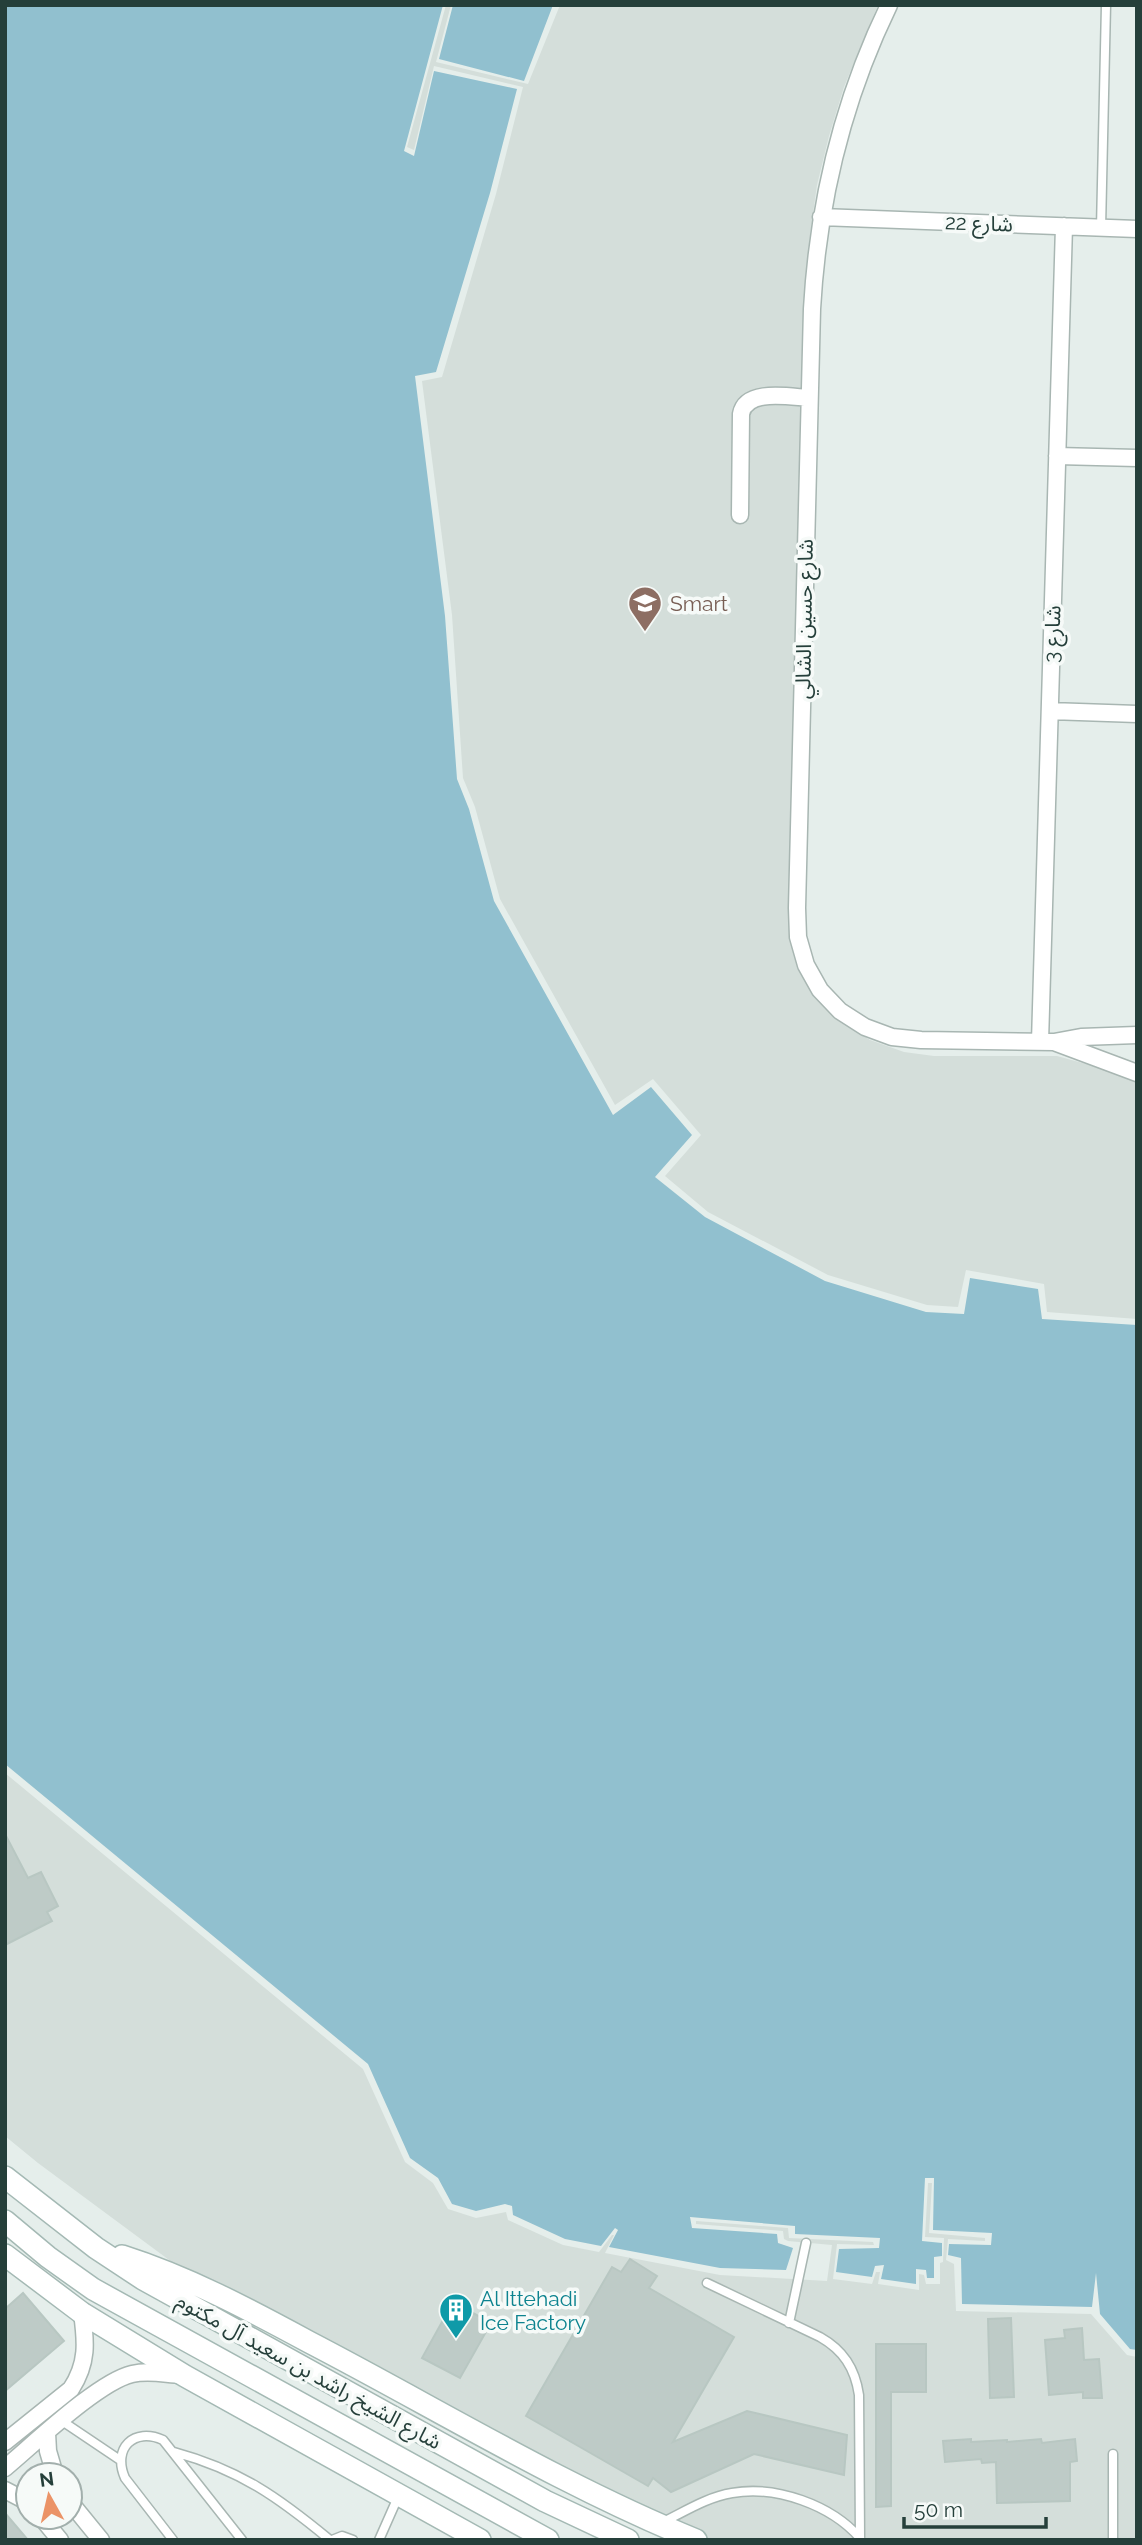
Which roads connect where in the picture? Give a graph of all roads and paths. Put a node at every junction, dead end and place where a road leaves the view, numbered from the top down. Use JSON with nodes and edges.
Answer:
{"nodes":[{"id":1,"x":889,"y":5,"type":"edge"},
{"id":2,"x":1106,"y":5,"type":"edge"},
{"id":3,"x":821,"y":217,"type":"junction"},
{"id":4,"x":1064,"y":226,"type":"junction"},
{"id":5,"x":1101,"y":228,"type":"junction"},
{"id":6,"x":1137,"y":229,"type":"edge"},
{"id":7,"x":810,"y":398,"type":"junction"},
{"id":8,"x":1057,"y":456,"type":"junction"},
{"id":9,"x":1137,"y":458,"type":"edge"},
{"id":10,"x":740,"y":515,"type":"dead end"},
{"id":11,"x":1050,"y":711,"type":"junction"},
{"id":12,"x":1137,"y":714,"type":"edge"},
{"id":13,"x":1137,"y":1035,"type":"edge"},
{"id":14,"x":1047,"y":1042,"type":"junction"},
{"id":15,"x":1137,"y":1073,"type":"edge"},
{"id":16,"x":5,"y":2177,"type":"edge"},
{"id":17,"x":5,"y":2221,"type":"edge"},
{"id":18,"x":806,"y":2243,"type":"dead end"},
{"id":19,"x":96,"y":2248,"type":"junction"},
{"id":20,"x":5,"y":2255,"type":"edge"},
{"id":21,"x":707,"y":2283,"type":"dead end"},
{"id":22,"x":82,"y":2313,"type":"junction"},
{"id":23,"x":789,"y":2323,"type":"junction"},
{"id":24,"x":185,"y":2376,"type":"junction"},
{"id":25,"x":62,"y":2421,"type":"junction"},
{"id":26,"x":47,"y":2433,"type":"junction"},
{"id":27,"x":5,"y":2442,"type":"edge"},
{"id":28,"x":174,"y":2452,"type":"junction"},
{"id":29,"x":1113,"y":2454,"type":"dead end"},
{"id":30,"x":120,"y":2460,"type":"junction"},
{"id":31,"x":52,"y":2461,"type":"edge"},
{"id":32,"x":5,"y":2468,"type":"edge"},
{"id":33,"x":399,"y":2495,"type":"junction"},
{"id":34,"x":84,"y":2519,"type":"edge"},
{"id":35,"x":658,"y":2524,"type":"junction"},
{"id":36,"x":861,"y":2539,"type":"edge"},
{"id":37,"x":101,"y":2540,"type":"edge"},
{"id":38,"x":173,"y":2540,"type":"edge"},
{"id":39,"x":242,"y":2540,"type":"edge"},
{"id":40,"x":331,"y":2540,"type":"edge"},
{"id":41,"x":353,"y":2540,"type":"edge"},
{"id":42,"x":379,"y":2540,"type":"edge"},
{"id":43,"x":480,"y":2540,"type":"edge"},
{"id":44,"x":548,"y":2540,"type":"edge"},
{"id":45,"x":627,"y":2540,"type":"edge"},
{"id":46,"x":696,"y":2540,"type":"edge"},
{"id":47,"x":1113,"y":2540,"type":"edge"}],
"edges":[{"from":1,"to":3,"type":"street","name":"شارع حسين الشالي"},
{"from":2,"to":5,"type":"lane"},
{"from":3,"to":4,"type":"street","name":"شارع 22"},
{"from":3,"to":7,"type":"street","name":"شارع حسين الشالي"},
{"from":4,"to":5,"type":"street","name":"شارع 22"},
{"from":4,"to":8,"type":"street","name":"شارع 3"},
{"from":5,"to":6,"type":"street","name":"شارع 22"},
{"from":7,"to":10,"type":"street"},
{"from":7,"to":14,"type":"street","name":"شارع حسين الشالي"},
{"from":8,"to":9,"type":"street"},
{"from":8,"to":11,"type":"street","name":"شارع 3"},
{"from":11,"to":12,"type":"street"},
{"from":11,"to":14,"type":"street","name":"شارع 3"},
{"from":13,"to":14,"type":"street","name":"شارع حسين الشالي"},
{"from":14,"to":15,"type":"street","name":"شارع حسين الشالي"},
{"from":16,"to":19,"type":"main road","name":"شارع الشيخ راشد بن سعيد آل مكتوم"},
{"from":17,"to":44,"type":"main road","name":"شارع الشيخ راشد بن سعيد آل مكتوم"},
{"from":18,"to":23,"type":"lane"},
{"from":19,"to":35,"type":"main road"},
{"from":19,"to":45,"type":"main road","name":"شارع الشيخ راشد بن سعيد آل مكتوم"},
{"from":20,"to":22,"type":"main road"},
{"from":21,"to":23,"type":"lane"},
{"from":22,"to":24,"type":"main road"},
{"from":22,"to":27,"type":"street"},
{"from":23,"to":36,"type":"lane"},
{"from":24,"to":25,"type":"street"},
{"from":24,"to":33,"type":"main road"},
{"from":25,"to":26,"type":"street"},
{"from":25,"to":30,"type":"lane"},
{"from":26,"to":31,"type":"street"},
{"from":26,"to":32,"type":"street"},
{"from":28,"to":30,"type":"lane"},
{"from":28,"to":39,"type":"lane"},
{"from":28,"to":40,"type":"lane"},
{"from":29,"to":47,"type":"lane"},
{"from":30,"to":38,"type":"lane"},
{"from":33,"to":42,"type":"lane"},
{"from":33,"to":43,"type":"main road"},
{"from":34,"to":37,"type":"street"},
{"from":35,"to":36,"type":"lane"},
{"from":35,"to":46,"type":"main road"},
{"from":40,"to":41,"type":"lane"}]}
